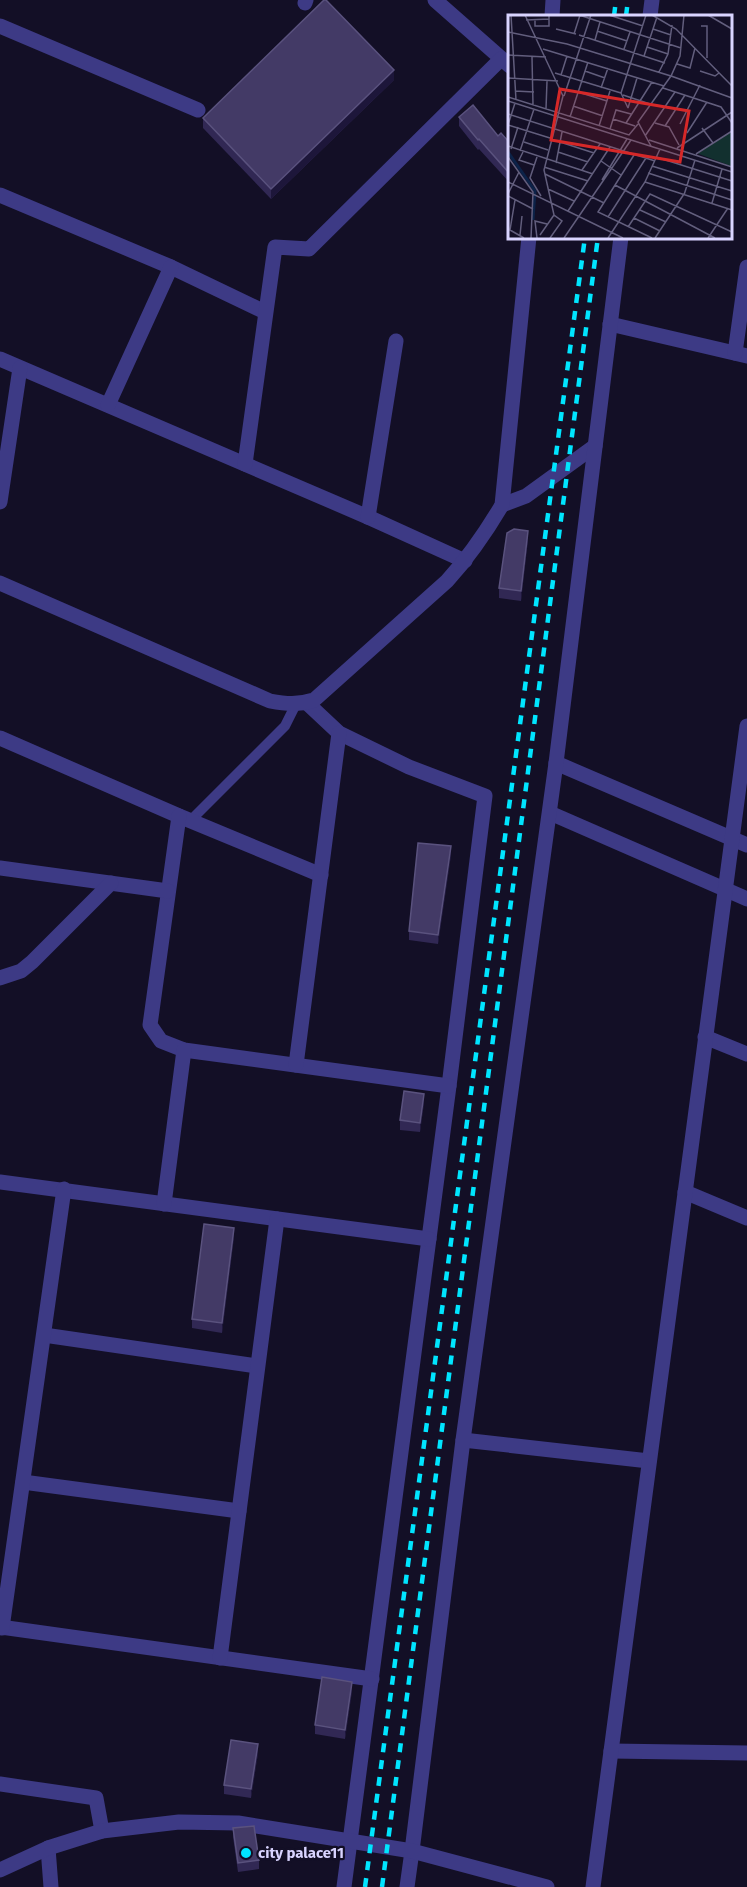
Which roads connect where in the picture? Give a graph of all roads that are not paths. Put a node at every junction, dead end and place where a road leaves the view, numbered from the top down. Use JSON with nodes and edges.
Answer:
{"nodes":[{"id":1,"x":435,"y":0,"type":"edge"},
{"id":2,"x":554,"y":0,"type":"edge"},
{"id":3,"x":652,"y":0,"type":"edge"},
{"id":4,"x":552,"y":15,"type":"edge"},
{"id":5,"x":650,"y":15,"type":"edge"},
{"id":6,"x":0,"y":26,"type":"edge"},
{"id":7,"x":506,"y":63,"type":"edge"},
{"id":8,"x":198,"y":110,"type":"dead end"},
{"id":9,"x":0,"y":195,"type":"edge"},
{"id":10,"x":529,"y":238,"type":"edge"},
{"id":11,"x":621,"y":238,"type":"edge"},
{"id":12,"x":171,"y":267,"type":"junction"},
{"id":13,"x":747,"y":267,"type":"edge"},
{"id":14,"x":265,"y":312,"type":"junction"},
{"id":15,"x":610,"y":324,"type":"junction"},
{"id":16,"x":396,"y":341,"type":"dead end"},
{"id":17,"x":741,"y":355,"type":"edge"},
{"id":18,"x":0,"y":359,"type":"edge"},
{"id":19,"x":20,"y":368,"type":"junction"},
{"id":20,"x":108,"y":405,"type":"junction"},
{"id":21,"x":595,"y":446,"type":"junction"},
{"id":22,"x":245,"y":464,"type":"junction"},
{"id":23,"x":0,"y":502,"type":"edge"},
{"id":24,"x":502,"y":505,"type":"junction"},
{"id":25,"x":369,"y":517,"type":"junction"},
{"id":26,"x":465,"y":561,"type":"junction"},
{"id":27,"x":0,"y":583,"type":"edge"},
{"id":28,"x":301,"y":703,"type":"junction"},
{"id":29,"x":747,"y":726,"type":"edge"},
{"id":30,"x":339,"y":733,"type":"junction"},
{"id":31,"x":0,"y":738,"type":"edge"},
{"id":32,"x":556,"y":763,"type":"junction"},
{"id":33,"x":550,"y":813,"type":"junction"},
{"id":34,"x":184,"y":818,"type":"junction"},
{"id":35,"x":732,"y":839,"type":"junction"},
{"id":36,"x":747,"y":845,"type":"edge"},
{"id":37,"x":0,"y":868,"type":"edge"},
{"id":38,"x":321,"y":875,"type":"junction"},
{"id":39,"x":111,"y":883,"type":"junction"},
{"id":40,"x":727,"y":890,"type":"junction"},
{"id":41,"x":168,"y":891,"type":"junction"},
{"id":42,"x":747,"y":898,"type":"edge"},
{"id":43,"x":0,"y":978,"type":"edge"},
{"id":44,"x":705,"y":1037,"type":"junction"},
{"id":45,"x":184,"y":1050,"type":"junction"},
{"id":46,"x":747,"y":1054,"type":"edge"},
{"id":47,"x":296,"y":1065,"type":"junction"},
{"id":48,"x":449,"y":1086,"type":"junction"},
{"id":49,"x":0,"y":1182,"type":"edge"},
{"id":50,"x":64,"y":1189,"type":"junction"},
{"id":51,"x":685,"y":1192,"type":"junction"},
{"id":52,"x":164,"y":1204,"type":"junction"},
{"id":53,"x":747,"y":1218,"type":"edge"},
{"id":54,"x":277,"y":1219,"type":"junction"},
{"id":55,"x":429,"y":1239,"type":"junction"},
{"id":56,"x":44,"y":1335,"type":"junction"},
{"id":57,"x":257,"y":1366,"type":"junction"},
{"id":58,"x":463,"y":1440,"type":"junction"},
{"id":59,"x":650,"y":1461,"type":"junction"},
{"id":60,"x":23,"y":1482,"type":"junction"},
{"id":61,"x":239,"y":1511,"type":"junction"},
{"id":62,"x":1,"y":1627,"type":"edge"},
{"id":63,"x":220,"y":1658,"type":"junction"},
{"id":64,"x":372,"y":1679,"type":"junction"},
{"id":65,"x":611,"y":1751,"type":"junction"},
{"id":66,"x":747,"y":1753,"type":"edge"},
{"id":67,"x":0,"y":1784,"type":"edge"},
{"id":68,"x":102,"y":1831,"type":"junction"},
{"id":69,"x":350,"y":1840,"type":"junction"},
{"id":70,"x":48,"y":1848,"type":"junction"},
{"id":71,"x":412,"y":1851,"type":"junction"},
{"id":72,"x":0,"y":1870,"type":"edge"},
{"id":73,"x":51,"y":1887,"type":"edge"},
{"id":74,"x":344,"y":1887,"type":"edge"},
{"id":75,"x":407,"y":1887,"type":"edge"},
{"id":76,"x":547,"y":1887,"type":"edge"},
{"id":77,"x":593,"y":1887,"type":"edge"}],
"edges":[{"from":1,"to":7,"type":"street"},
{"from":2,"to":4,"type":"street"},
{"from":3,"to":5,"type":"street"},
{"from":6,"to":8,"type":"street"},
{"from":7,"to":14,"type":"street"},
{"from":9,"to":12,"type":"street"},
{"from":10,"to":24,"type":"street"},
{"from":11,"to":15,"type":"street"},
{"from":12,"to":14,"type":"street"},
{"from":12,"to":20,"type":"street"},
{"from":13,"to":17,"type":"street"},
{"from":14,"to":22,"type":"street"},
{"from":15,"to":17,"type":"street"},
{"from":15,"to":21,"type":"street"},
{"from":16,"to":25,"type":"street"},
{"from":18,"to":19,"type":"street"},
{"from":19,"to":20,"type":"street"},
{"from":19,"to":23,"type":"street"},
{"from":20,"to":22,"type":"street"},
{"from":21,"to":24,"type":"street"},
{"from":21,"to":32,"type":"street"},
{"from":22,"to":25,"type":"street"},
{"from":24,"to":26,"type":"street"},
{"from":25,"to":26,"type":"street"},
{"from":26,"to":28,"type":"street"},
{"from":27,"to":28,"type":"street"},
{"from":28,"to":30,"type":"street"},
{"from":28,"to":34,"type":"lane"},
{"from":29,"to":35,"type":"street"},
{"from":30,"to":38,"type":"street"},
{"from":30,"to":48,"type":"street"},
{"from":31,"to":34,"type":"street"},
{"from":32,"to":33,"type":"street"},
{"from":32,"to":35,"type":"street"},
{"from":33,"to":40,"type":"street"},
{"from":33,"to":58,"type":"street"},
{"from":34,"to":38,"type":"street"},
{"from":34,"to":41,"type":"street"},
{"from":35,"to":36,"type":"street"},
{"from":35,"to":40,"type":"street"},
{"from":37,"to":39,"type":"street"},
{"from":38,"to":47,"type":"street"},
{"from":39,"to":41,"type":"street"},
{"from":39,"to":43,"type":"street"},
{"from":40,"to":42,"type":"street"},
{"from":40,"to":44,"type":"street"},
{"from":41,"to":45,"type":"street"},
{"from":44,"to":46,"type":"street"},
{"from":44,"to":51,"type":"street"},
{"from":45,"to":47,"type":"street"},
{"from":45,"to":52,"type":"street"},
{"from":47,"to":48,"type":"street"},
{"from":48,"to":55,"type":"street"},
{"from":49,"to":50,"type":"street"},
{"from":50,"to":52,"type":"street"},
{"from":50,"to":56,"type":"street"},
{"from":51,"to":53,"type":"street"},
{"from":51,"to":59,"type":"street"},
{"from":52,"to":54,"type":"street"},
{"from":54,"to":55,"type":"street"},
{"from":54,"to":57,"type":"street"},
{"from":55,"to":64,"type":"street"},
{"from":56,"to":57,"type":"street"},
{"from":56,"to":60,"type":"street"},
{"from":57,"to":61,"type":"street"},
{"from":58,"to":59,"type":"street"},
{"from":58,"to":71,"type":"street"},
{"from":59,"to":65,"type":"street"},
{"from":60,"to":61,"type":"street"},
{"from":60,"to":62,"type":"street"},
{"from":61,"to":63,"type":"street"},
{"from":62,"to":63,"type":"street"},
{"from":63,"to":64,"type":"street"},
{"from":64,"to":69,"type":"street"},
{"from":65,"to":66,"type":"street"},
{"from":65,"to":77,"type":"street"},
{"from":67,"to":68,"type":"street"},
{"from":68,"to":69,"type":"street"},
{"from":68,"to":70,"type":"street"},
{"from":69,"to":71,"type":"street"},
{"from":69,"to":74,"type":"street"},
{"from":70,"to":72,"type":"street"},
{"from":70,"to":73,"type":"street"},
{"from":71,"to":75,"type":"street"},
{"from":71,"to":76,"type":"street"}]}
